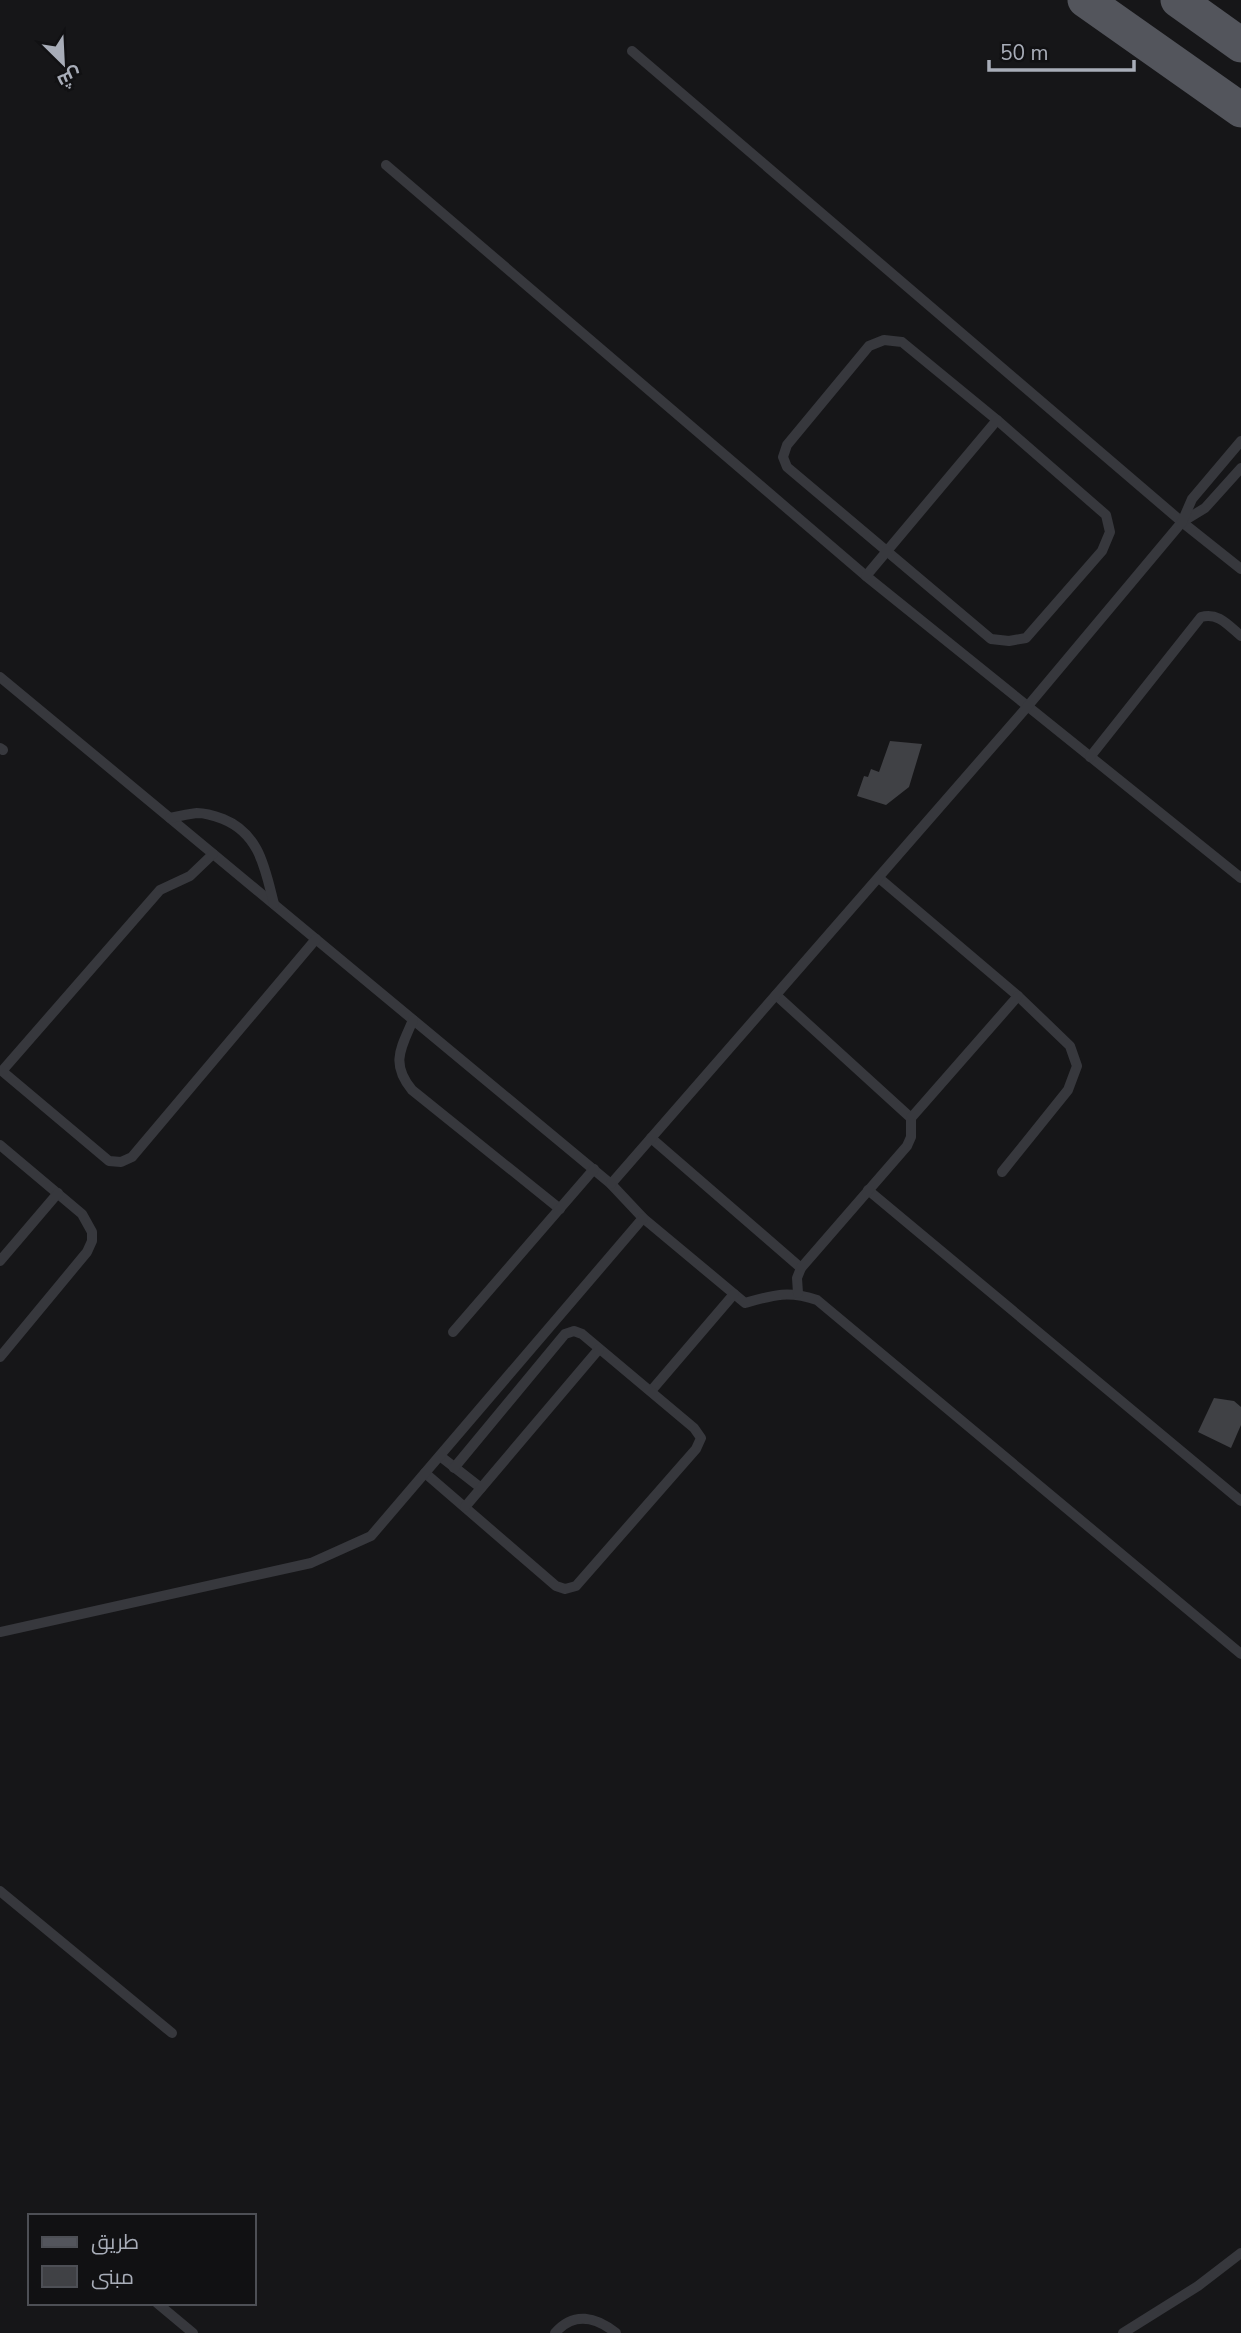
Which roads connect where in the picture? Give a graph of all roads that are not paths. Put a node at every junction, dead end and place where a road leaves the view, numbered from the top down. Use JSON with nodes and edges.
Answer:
{"nodes":[{"id":1,"x":1085,"y":0,"type":"edge"},
{"id":2,"x":1178,"y":0,"type":"edge"},
{"id":3,"x":1241,"y":45,"type":"edge"},
{"id":4,"x":632,"y":51,"type":"dead end"},
{"id":5,"x":1241,"y":110,"type":"edge"},
{"id":6,"x":386,"y":165,"type":"dead end"},
{"id":7,"x":996,"y":420,"type":"junction"},
{"id":8,"x":1241,"y":441,"type":"edge"},
{"id":9,"x":1241,"y":468,"type":"edge"},
{"id":10,"x":1182,"y":522,"type":"junction"},
{"id":11,"x":887,"y":552,"type":"junction"},
{"id":12,"x":1241,"y":569,"type":"edge"},
{"id":13,"x":866,"y":576,"type":"junction"},
{"id":14,"x":1241,"y":636,"type":"edge"},
{"id":15,"x":0,"y":677,"type":"edge"},
{"id":16,"x":1027,"y":707,"type":"junction"},
{"id":17,"x":1090,"y":757,"type":"junction"},
{"id":18,"x":170,"y":818,"type":"junction"},
{"id":19,"x":213,"y":854,"type":"junction"},
{"id":20,"x":1241,"y":877,"type":"edge"},
{"id":21,"x":879,"y":878,"type":"junction"},
{"id":22,"x":274,"y":904,"type":"junction"},
{"id":23,"x":316,"y":939,"type":"junction"},
{"id":24,"x":776,"y":995,"type":"junction"},
{"id":25,"x":1018,"y":996,"type":"junction"},
{"id":26,"x":413,"y":1020,"type":"junction"},
{"id":27,"x":1,"y":1071,"type":"edge"},
{"id":28,"x":911,"y":1118,"type":"junction"},
{"id":29,"x":651,"y":1138,"type":"junction"},
{"id":30,"x":0,"y":1145,"type":"edge"},
{"id":31,"x":594,"y":1169,"type":"junction"},
{"id":32,"x":1002,"y":1172,"type":"dead end"},
{"id":33,"x":611,"y":1184,"type":"junction"},
{"id":34,"x":868,"y":1190,"type":"junction"},
{"id":35,"x":58,"y":1193,"type":"junction"},
{"id":36,"x":560,"y":1209,"type":"junction"},
{"id":37,"x":642,"y":1217,"type":"junction"},
{"id":38,"x":0,"y":1261,"type":"edge"},
{"id":39,"x":801,"y":1268,"type":"junction"},
{"id":40,"x":797,"y":1293,"type":"junction"},
{"id":41,"x":734,"y":1294,"type":"junction"},
{"id":42,"x":453,"y":1332,"type":"dead end"},
{"id":43,"x":599,"y":1349,"type":"junction"},
{"id":44,"x":0,"y":1357,"type":"edge"},
{"id":45,"x":651,"y":1391,"type":"junction"},
{"id":46,"x":440,"y":1455,"type":"junction"},
{"id":47,"x":454,"y":1468,"type":"junction"},
{"id":48,"x":425,"y":1473,"type":"junction"},
{"id":49,"x":481,"y":1488,"type":"junction"},
{"id":50,"x":1241,"y":1501,"type":"edge"},
{"id":51,"x":465,"y":1507,"type":"junction"},
{"id":52,"x":0,"y":1632,"type":"edge"},
{"id":53,"x":1241,"y":1654,"type":"edge"},
{"id":54,"x":0,"y":1891,"type":"edge"},
{"id":55,"x":172,"y":2033,"type":"dead end"},
{"id":56,"x":1241,"y":2253,"type":"edge"},
{"id":57,"x":159,"y":2305,"type":"edge"},
{"id":58,"x":192,"y":2333,"type":"edge"},
{"id":59,"x":555,"y":2333,"type":"edge"},
{"id":60,"x":616,"y":2333,"type":"edge"},
{"id":61,"x":1123,"y":2333,"type":"edge"}],
"edges":[{"from":1,"to":5,"type":"main road"},
{"from":2,"to":3,"type":"main road"},
{"from":4,"to":10,"type":"lane"},
{"from":6,"to":13,"type":"lane"},
{"from":7,"to":11,"type":"lane"},
{"from":7,"to":11,"type":"lane"},
{"from":7,"to":11,"type":"lane"},
{"from":8,"to":10,"type":"lane"},
{"from":9,"to":10,"type":"lane"},
{"from":10,"to":12,"type":"lane"},
{"from":10,"to":16,"type":"lane"},
{"from":11,"to":13,"type":"lane"},
{"from":13,"to":16,"type":"lane"},
{"from":14,"to":17,"type":"lane"},
{"from":15,"to":18,"type":"lane"},
{"from":16,"to":17,"type":"lane"},
{"from":16,"to":21,"type":"lane"},
{"from":17,"to":20,"type":"lane"},
{"from":18,"to":19,"type":"lane"},
{"from":18,"to":22,"type":"lane"},
{"from":19,"to":22,"type":"lane"},
{"from":19,"to":27,"type":"lane"},
{"from":21,"to":24,"type":"lane"},
{"from":21,"to":25,"type":"lane"},
{"from":22,"to":23,"type":"lane"},
{"from":23,"to":26,"type":"lane"},
{"from":23,"to":27,"type":"lane"},
{"from":24,"to":28,"type":"lane"},
{"from":24,"to":29,"type":"lane"},
{"from":25,"to":28,"type":"lane"},
{"from":25,"to":32,"type":"lane"},
{"from":26,"to":31,"type":"lane"},
{"from":26,"to":36,"type":"lane"},
{"from":28,"to":34,"type":"lane"},
{"from":29,"to":33,"type":"lane"},
{"from":29,"to":39,"type":"lane"},
{"from":30,"to":35,"type":"lane"},
{"from":31,"to":33,"type":"lane"},
{"from":31,"to":36,"type":"lane"},
{"from":33,"to":37,"type":"lane"},
{"from":34,"to":39,"type":"lane"},
{"from":34,"to":50,"type":"lane"},
{"from":35,"to":38,"type":"lane"},
{"from":35,"to":44,"type":"lane"},
{"from":36,"to":42,"type":"lane"},
{"from":37,"to":41,"type":"lane"},
{"from":37,"to":46,"type":"lane"},
{"from":39,"to":40,"type":"lane"},
{"from":40,"to":41,"type":"lane"},
{"from":40,"to":53,"type":"lane"},
{"from":41,"to":45,"type":"lane"},
{"from":43,"to":45,"type":"lane"},
{"from":43,"to":47,"type":"lane"},
{"from":43,"to":49,"type":"lane"},
{"from":45,"to":51,"type":"lane"},
{"from":46,"to":47,"type":"lane"},
{"from":46,"to":48,"type":"lane"},
{"from":47,"to":49,"type":"lane"},
{"from":48,"to":51,"type":"lane"},
{"from":48,"to":52,"type":"lane"},
{"from":49,"to":51,"type":"lane"},
{"from":54,"to":55,"type":"lane"},
{"from":56,"to":61,"type":"lane"},
{"from":57,"to":58,"type":"lane"},
{"from":59,"to":60,"type":"lane"}]}
